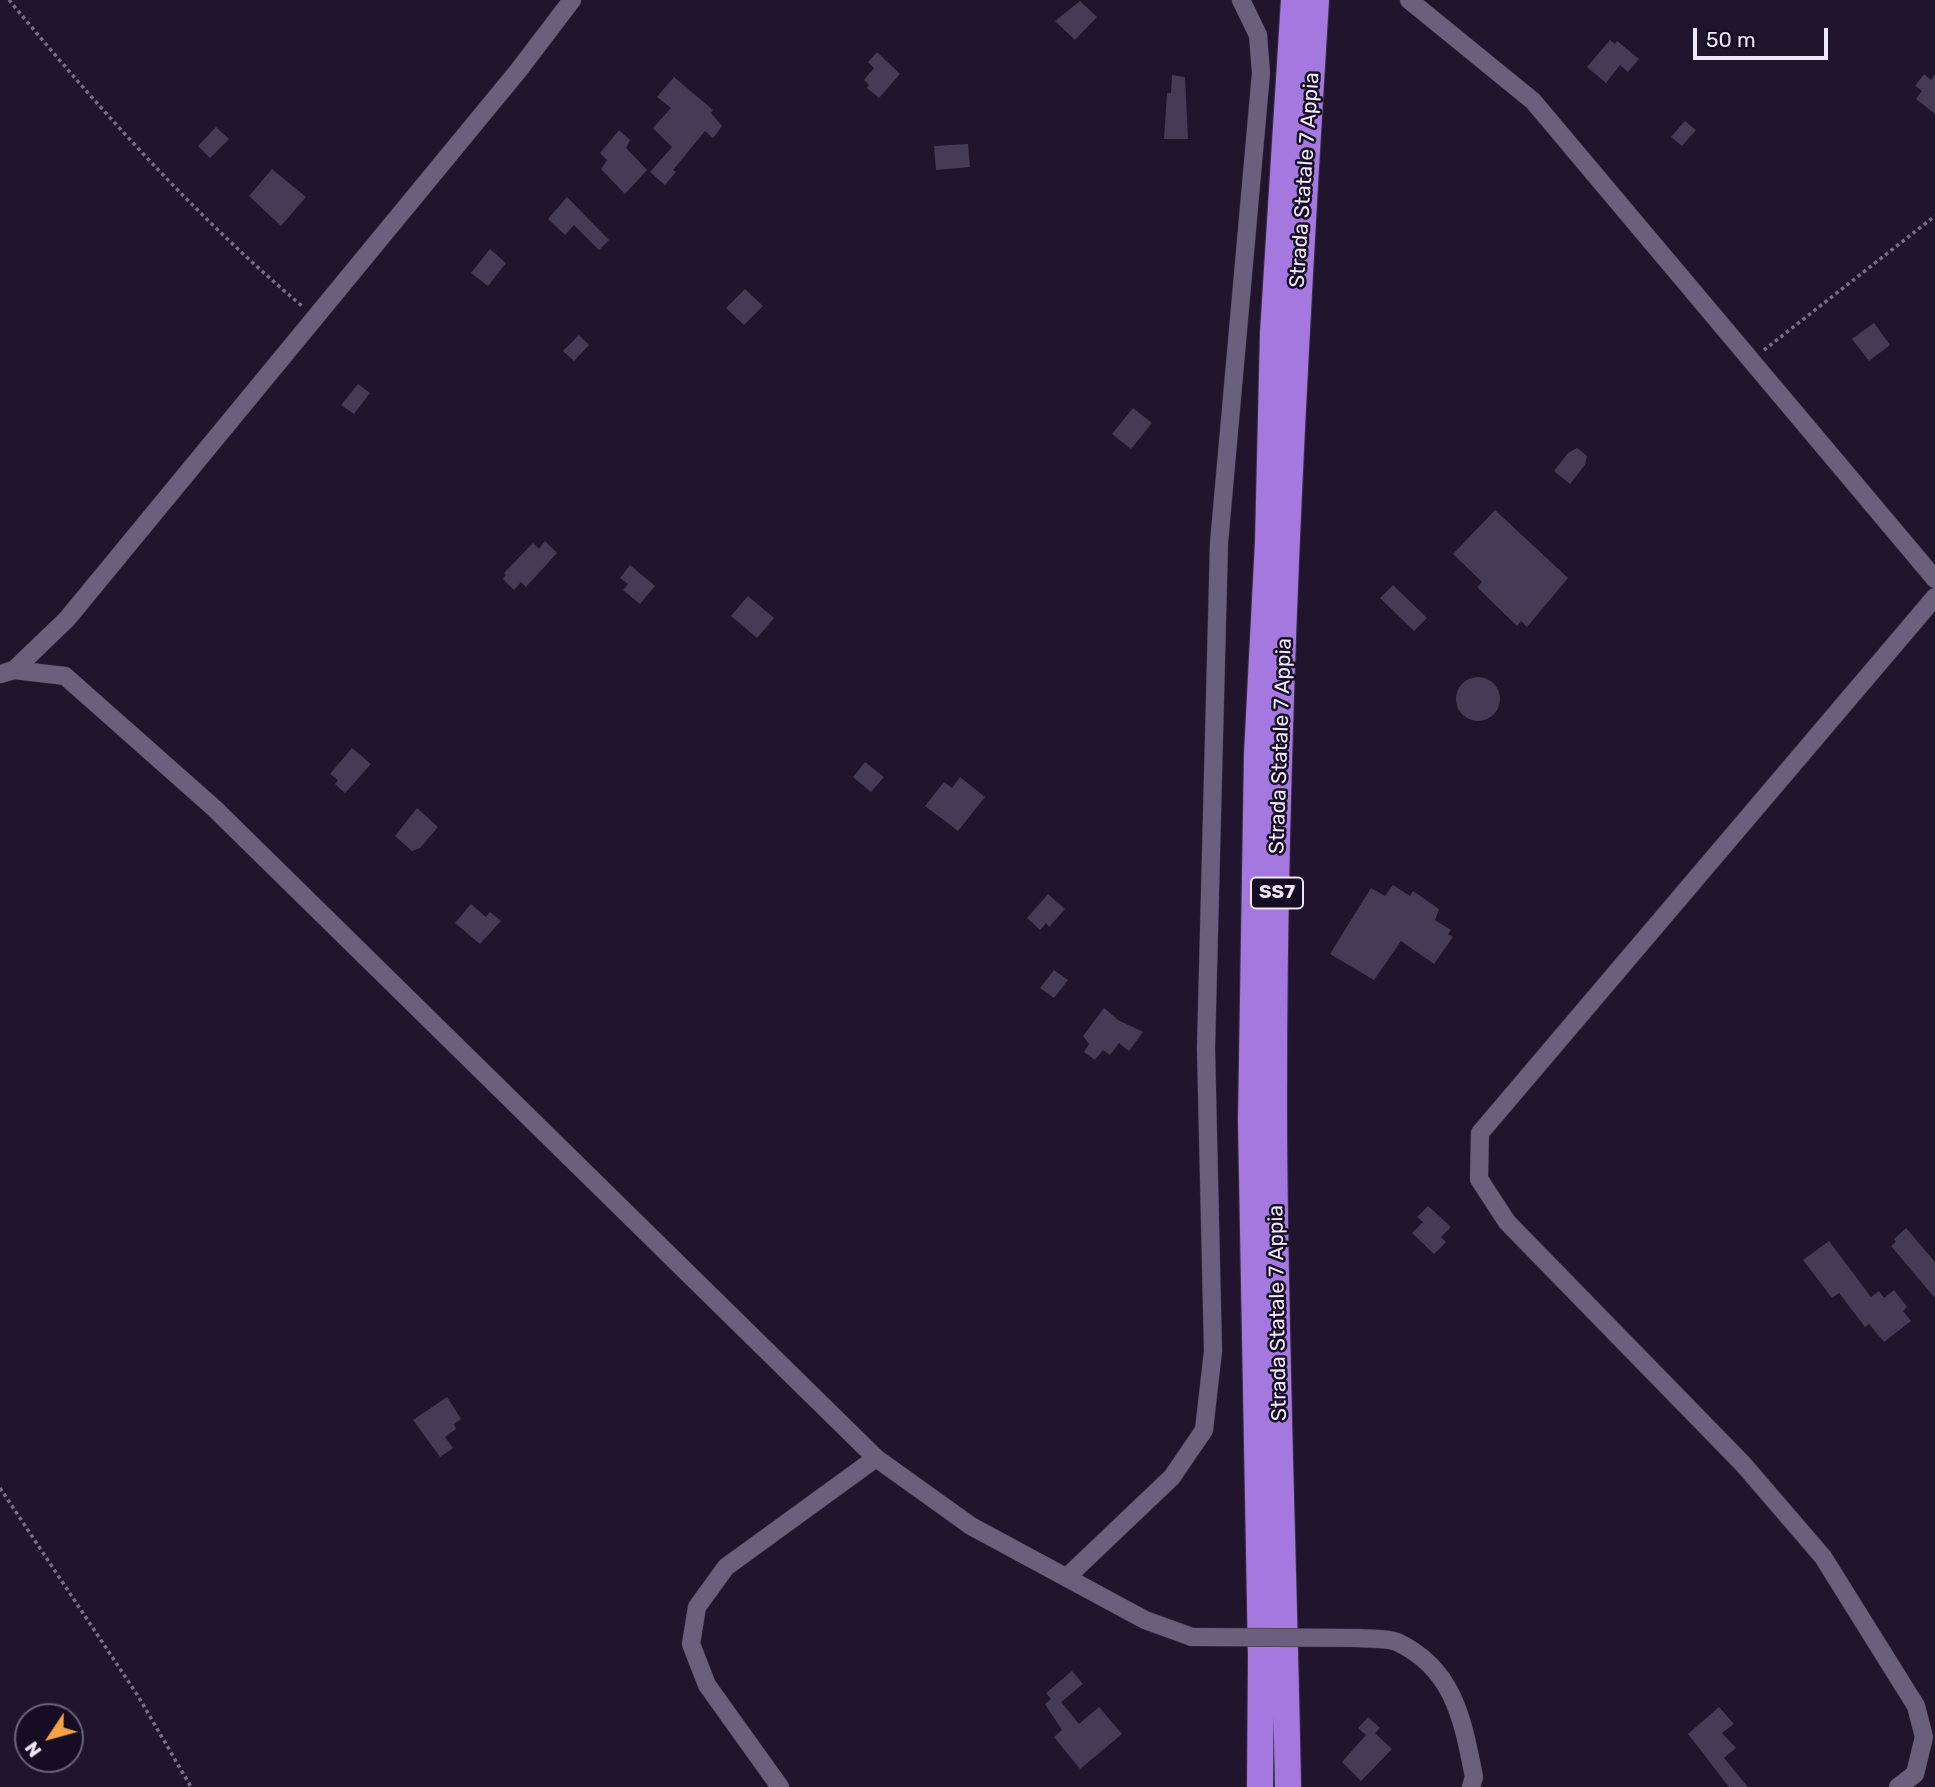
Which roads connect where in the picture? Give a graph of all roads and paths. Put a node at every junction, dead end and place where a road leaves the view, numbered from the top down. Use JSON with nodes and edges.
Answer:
{"nodes":[{"id":1,"x":9,"y":0,"type":"edge"},
{"id":2,"x":572,"y":0,"type":"edge"},
{"id":3,"x":1241,"y":0,"type":"edge"},
{"id":4,"x":1294,"y":0,"type":"edge"},
{"id":5,"x":1316,"y":0,"type":"edge"},
{"id":6,"x":1409,"y":0,"type":"edge"},
{"id":7,"x":1935,"y":216,"type":"edge"},
{"id":8,"x":315,"y":317,"type":"junction"},
{"id":9,"x":1751,"y":360,"type":"junction"},
{"id":10,"x":1935,"y":579,"type":"edge"},
{"id":11,"x":1935,"y":597,"type":"edge"},
{"id":12,"x":7,"y":672,"type":"edge"},
{"id":13,"x":876,"y":1458,"type":"junction"},
{"id":14,"x":0,"y":1488,"type":"edge"},
{"id":15,"x":1067,"y":1577,"type":"junction"},
{"id":16,"x":191,"y":1787,"type":"edge"},
{"id":17,"x":780,"y":1787,"type":"edge"},
{"id":18,"x":1260,"y":1787,"type":"edge"},
{"id":19,"x":1288,"y":1787,"type":"edge"},
{"id":20,"x":1471,"y":1787,"type":"edge"},
{"id":21,"x":1898,"y":1787,"type":"edge"}],
"edges":[{"from":1,"to":8,"type":"path"},
{"from":2,"to":8,"type":"street"},
{"from":3,"to":15,"type":"street"},
{"from":4,"to":18,"type":"highway","name":"Strada Statale 7 Appia","number":"SS7"},
{"from":5,"to":19,"type":"highway","name":"Strada Statale 7 Appia","number":"SS7"},
{"from":6,"to":9,"type":"street"},
{"from":7,"to":9,"type":"path"},
{"from":8,"to":12,"type":"street"},
{"from":9,"to":10,"type":"street"},
{"from":11,"to":21,"type":"street"},
{"from":12,"to":13,"type":"street"},
{"from":13,"to":15,"type":"street"},
{"from":13,"to":17,"type":"street"},
{"from":14,"to":16,"type":"path"},
{"from":15,"to":20,"type":"street","bridge":true}]}
